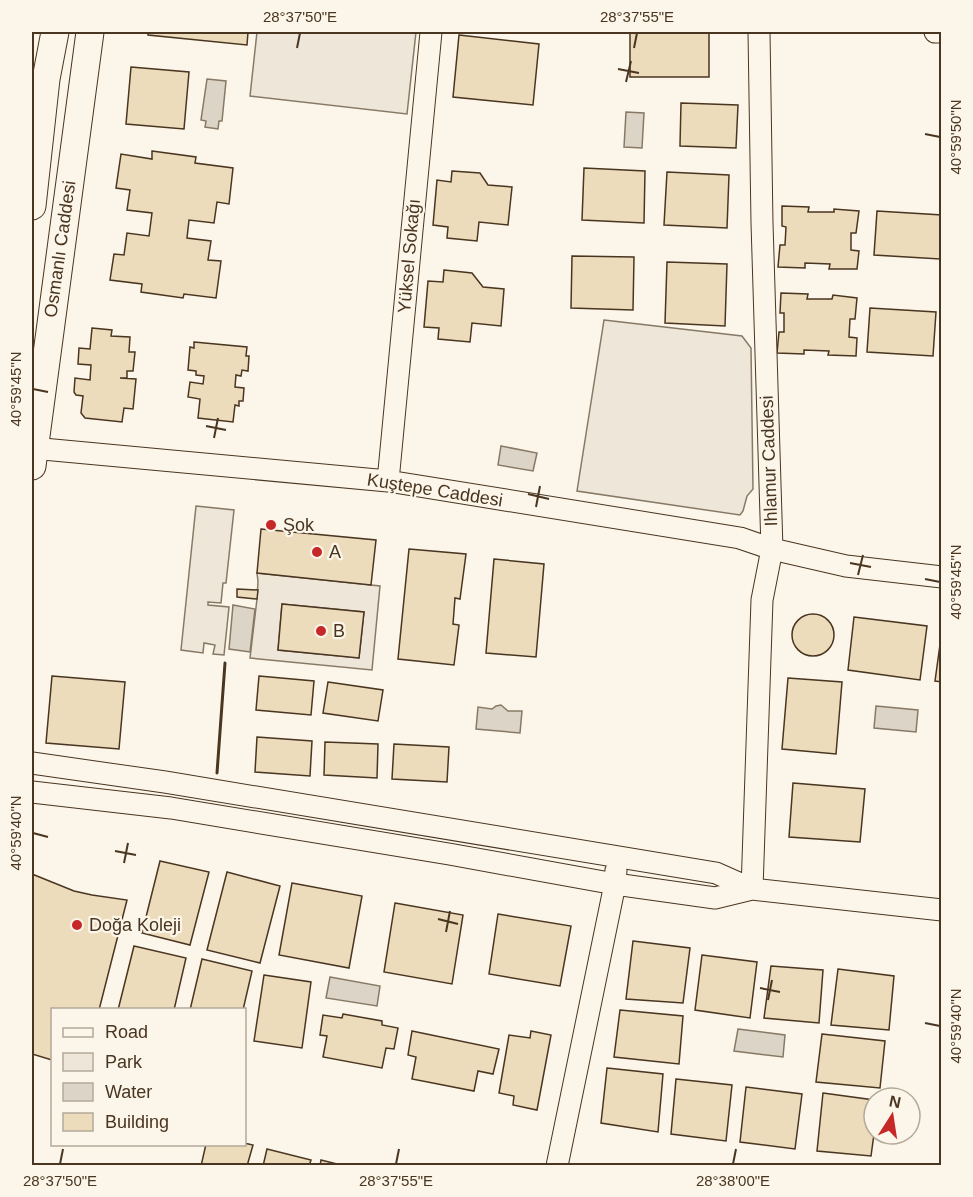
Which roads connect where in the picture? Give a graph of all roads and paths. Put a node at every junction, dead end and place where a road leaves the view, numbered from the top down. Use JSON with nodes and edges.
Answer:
{"nodes":[{"id":1,"x":55,"y":32,"type":"edge"},
{"id":2,"x":90,"y":32,"type":"edge"},
{"id":3,"x":431,"y":32,"type":"edge"},
{"id":4,"x":759,"y":32,"type":"edge"},
{"id":5,"x":935,"y":32,"type":"edge"},
{"id":6,"x":942,"y":32,"type":"edge"},
{"id":7,"x":32,"y":206,"type":"edge"},
{"id":8,"x":32,"y":454,"type":"edge"},
{"id":9,"x":388,"y":481,"type":"junction"},
{"id":10,"x":772,"y":549,"type":"junction"},
{"id":11,"x":942,"y":577,"type":"edge"},
{"id":12,"x":32,"y":763,"type":"edge"},
{"id":13,"x":32,"y":792,"type":"edge"},
{"id":14,"x":618,"y":857,"type":"junction"},
{"id":15,"x":615,"y":884,"type":"junction"},
{"id":16,"x":752,"y":889,"type":"junction"},
{"id":17,"x":942,"y":909,"type":"edge"},
{"id":18,"x":556,"y":1166,"type":"edge"}],
"edges":[{"from":1,"to":7,"type":"main road","name":"Osmanlı Caddesi"},
{"from":2,"to":8,"type":"main road","name":"Osmanlı Caddesi"},
{"from":3,"to":9,"type":"street","name":"Yüksel Sokağı"},
{"from":4,"to":10,"type":"street","name":"Ihlamur Caddesi"},
{"from":5,"to":6,"type":"street"},
{"from":8,"to":9,"type":"street","name":"Kuştepe Caddesi"},
{"from":9,"to":10,"type":"street","name":"Kuştepe Caddesi"},
{"from":10,"to":11,"type":"street","name":"Kuştepe Caddesi"},
{"from":10,"to":16,"type":"street","name":"Ihlamur Caddesi"},
{"from":12,"to":14,"type":"street"},
{"from":13,"to":15,"type":"street"},
{"from":14,"to":15,"type":"street"},
{"from":14,"to":16,"type":"street"},
{"from":15,"to":16,"type":"street"},
{"from":15,"to":18,"type":"street"},
{"from":16,"to":17,"type":"street"}]}
